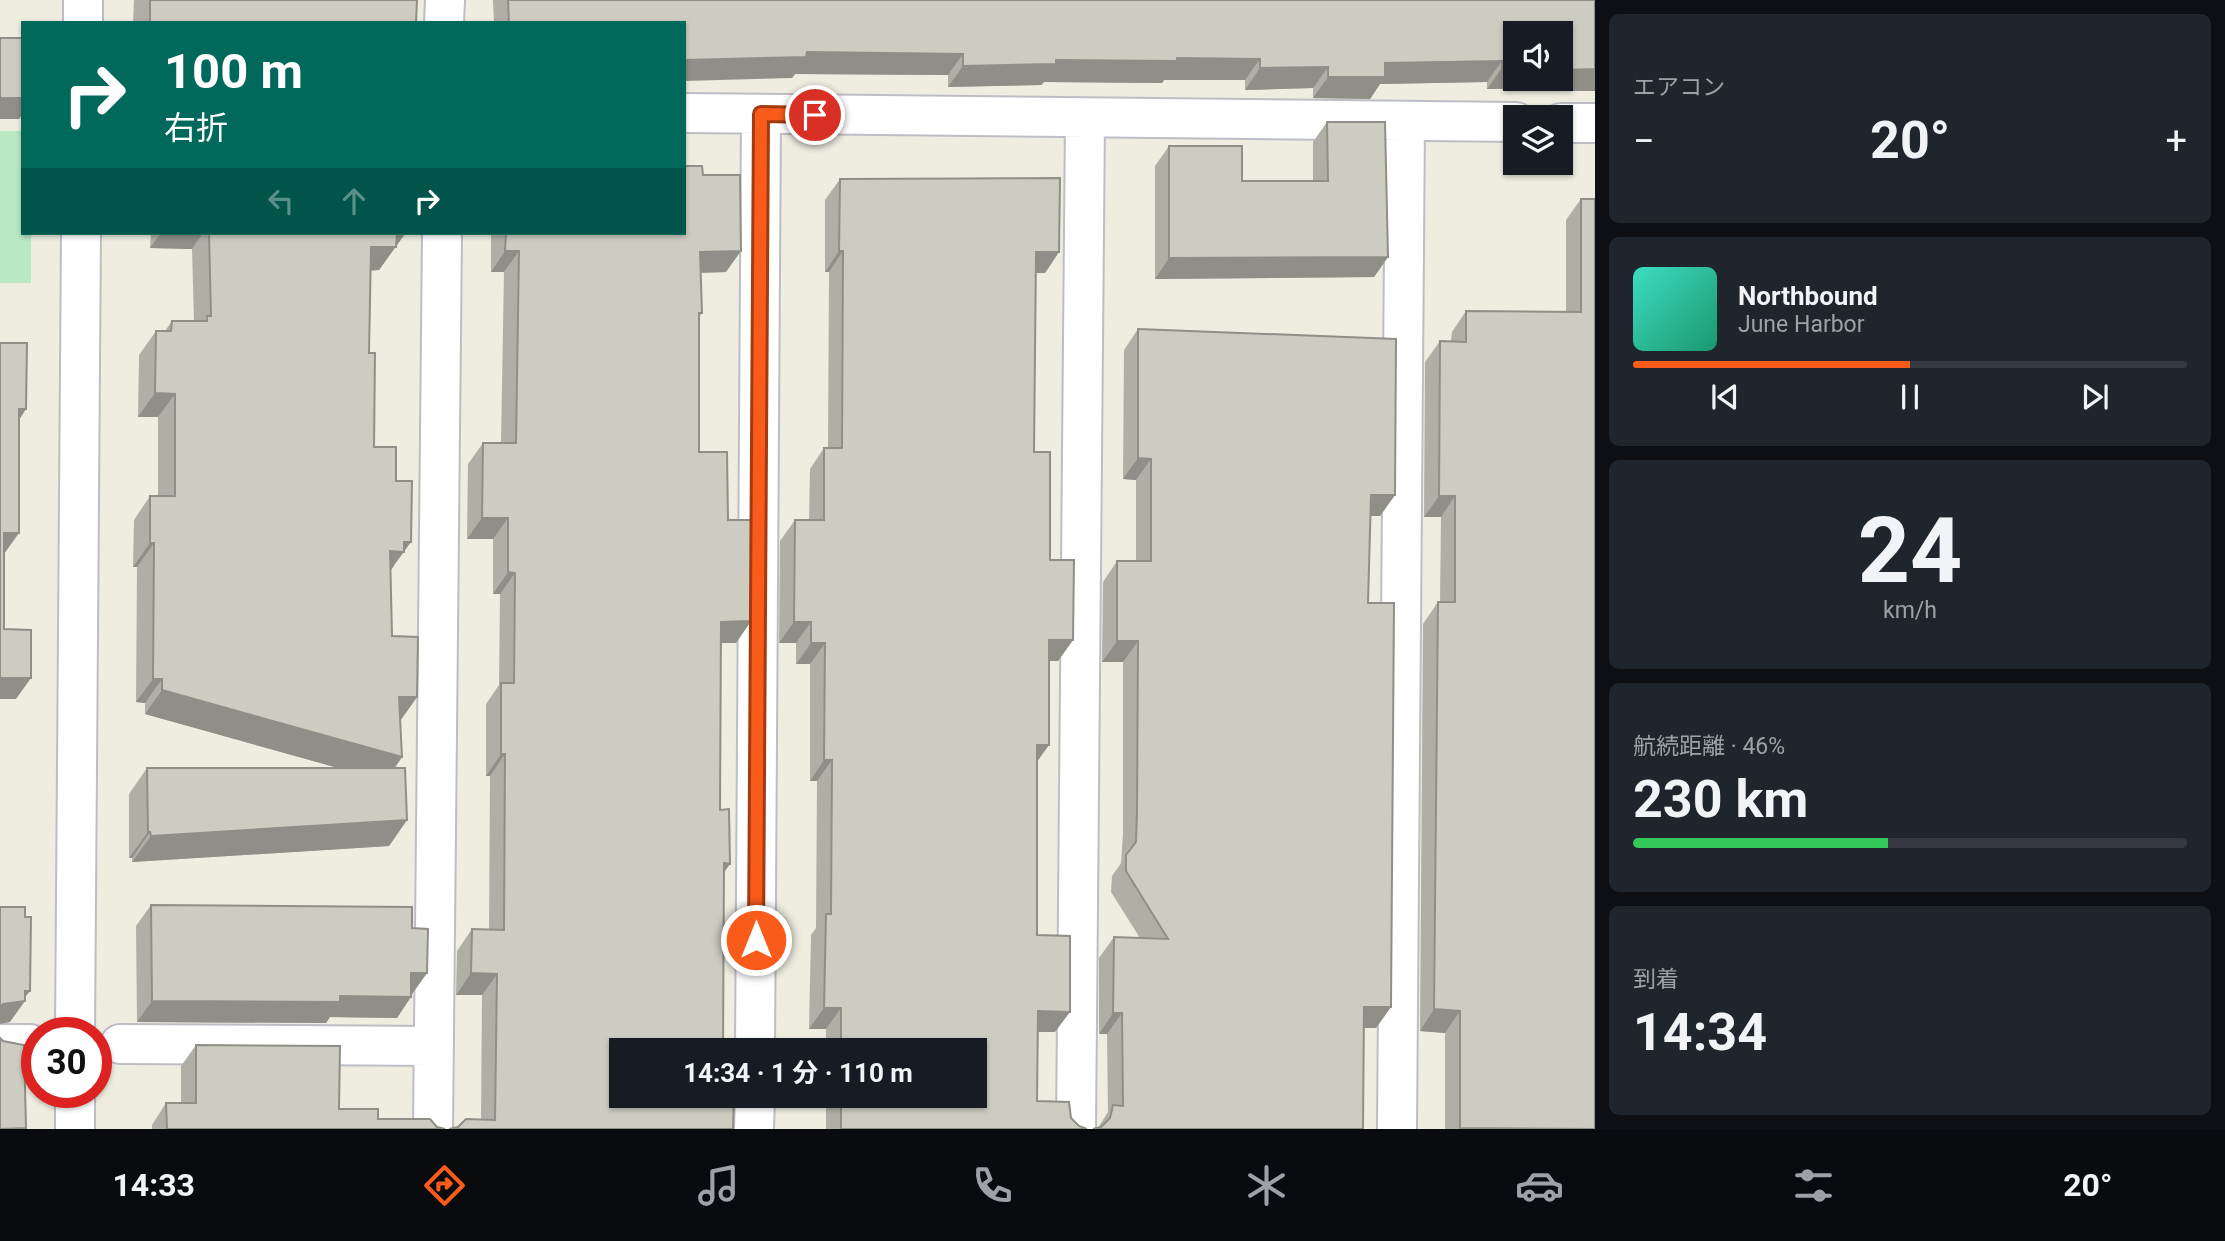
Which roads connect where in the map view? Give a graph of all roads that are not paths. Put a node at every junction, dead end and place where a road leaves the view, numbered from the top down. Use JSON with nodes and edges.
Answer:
{"nodes":[{"id":1,"x":83,"y":0,"type":"edge"},
{"id":2,"x":445,"y":0,"type":"edge"},
{"id":3,"x":83,"y":21,"type":"edge"},
{"id":4,"x":444,"y":21,"type":"edge"},
{"id":5,"x":686,"y":113,"type":"edge"},
{"id":6,"x":761,"y":114,"type":"junction"},
{"id":7,"x":1085,"y":118,"type":"junction"},
{"id":8,"x":1405,"y":121,"type":"junction"},
{"id":9,"x":1503,"y":122,"type":"edge"},
{"id":10,"x":1573,"y":123,"type":"edge"},
{"id":11,"x":1595,"y":123,"type":"edge"},
{"id":12,"x":81,"y":235,"type":"edge"},
{"id":13,"x":442,"y":235,"type":"edge"},
{"id":14,"x":75,"y":1017,"type":"edge"},
{"id":15,"x":755,"y":1038,"type":"edge"},
{"id":16,"x":120,"y":1044,"type":"dead end"},
{"id":17,"x":434,"y":1046,"type":"junction"},
{"id":18,"x":75,"y":1108,"type":"edge"},
{"id":19,"x":755,"y":1108,"type":"edge"},
{"id":20,"x":75,"y":1129,"type":"edge"},
{"id":21,"x":433,"y":1129,"type":"edge"},
{"id":22,"x":754,"y":1129,"type":"edge"},
{"id":23,"x":1076,"y":1129,"type":"edge"},
{"id":24,"x":1397,"y":1129,"type":"edge"}],
"edges":[{"from":1,"to":3,"type":"street"},
{"from":2,"to":4,"type":"street"},
{"from":5,"to":6,"type":"street"},
{"from":6,"to":7,"type":"street"},
{"from":6,"to":15,"type":"street"},
{"from":7,"to":8,"type":"street"},
{"from":7,"to":23,"type":"street"},
{"from":8,"to":9,"type":"street"},
{"from":8,"to":24,"type":"street"},
{"from":10,"to":11,"type":"street"},
{"from":12,"to":14,"type":"street"},
{"from":13,"to":17,"type":"street"},
{"from":16,"to":17,"type":"street"},
{"from":17,"to":21,"type":"street"},
{"from":18,"to":20,"type":"street"},
{"from":19,"to":22,"type":"street"}]}
